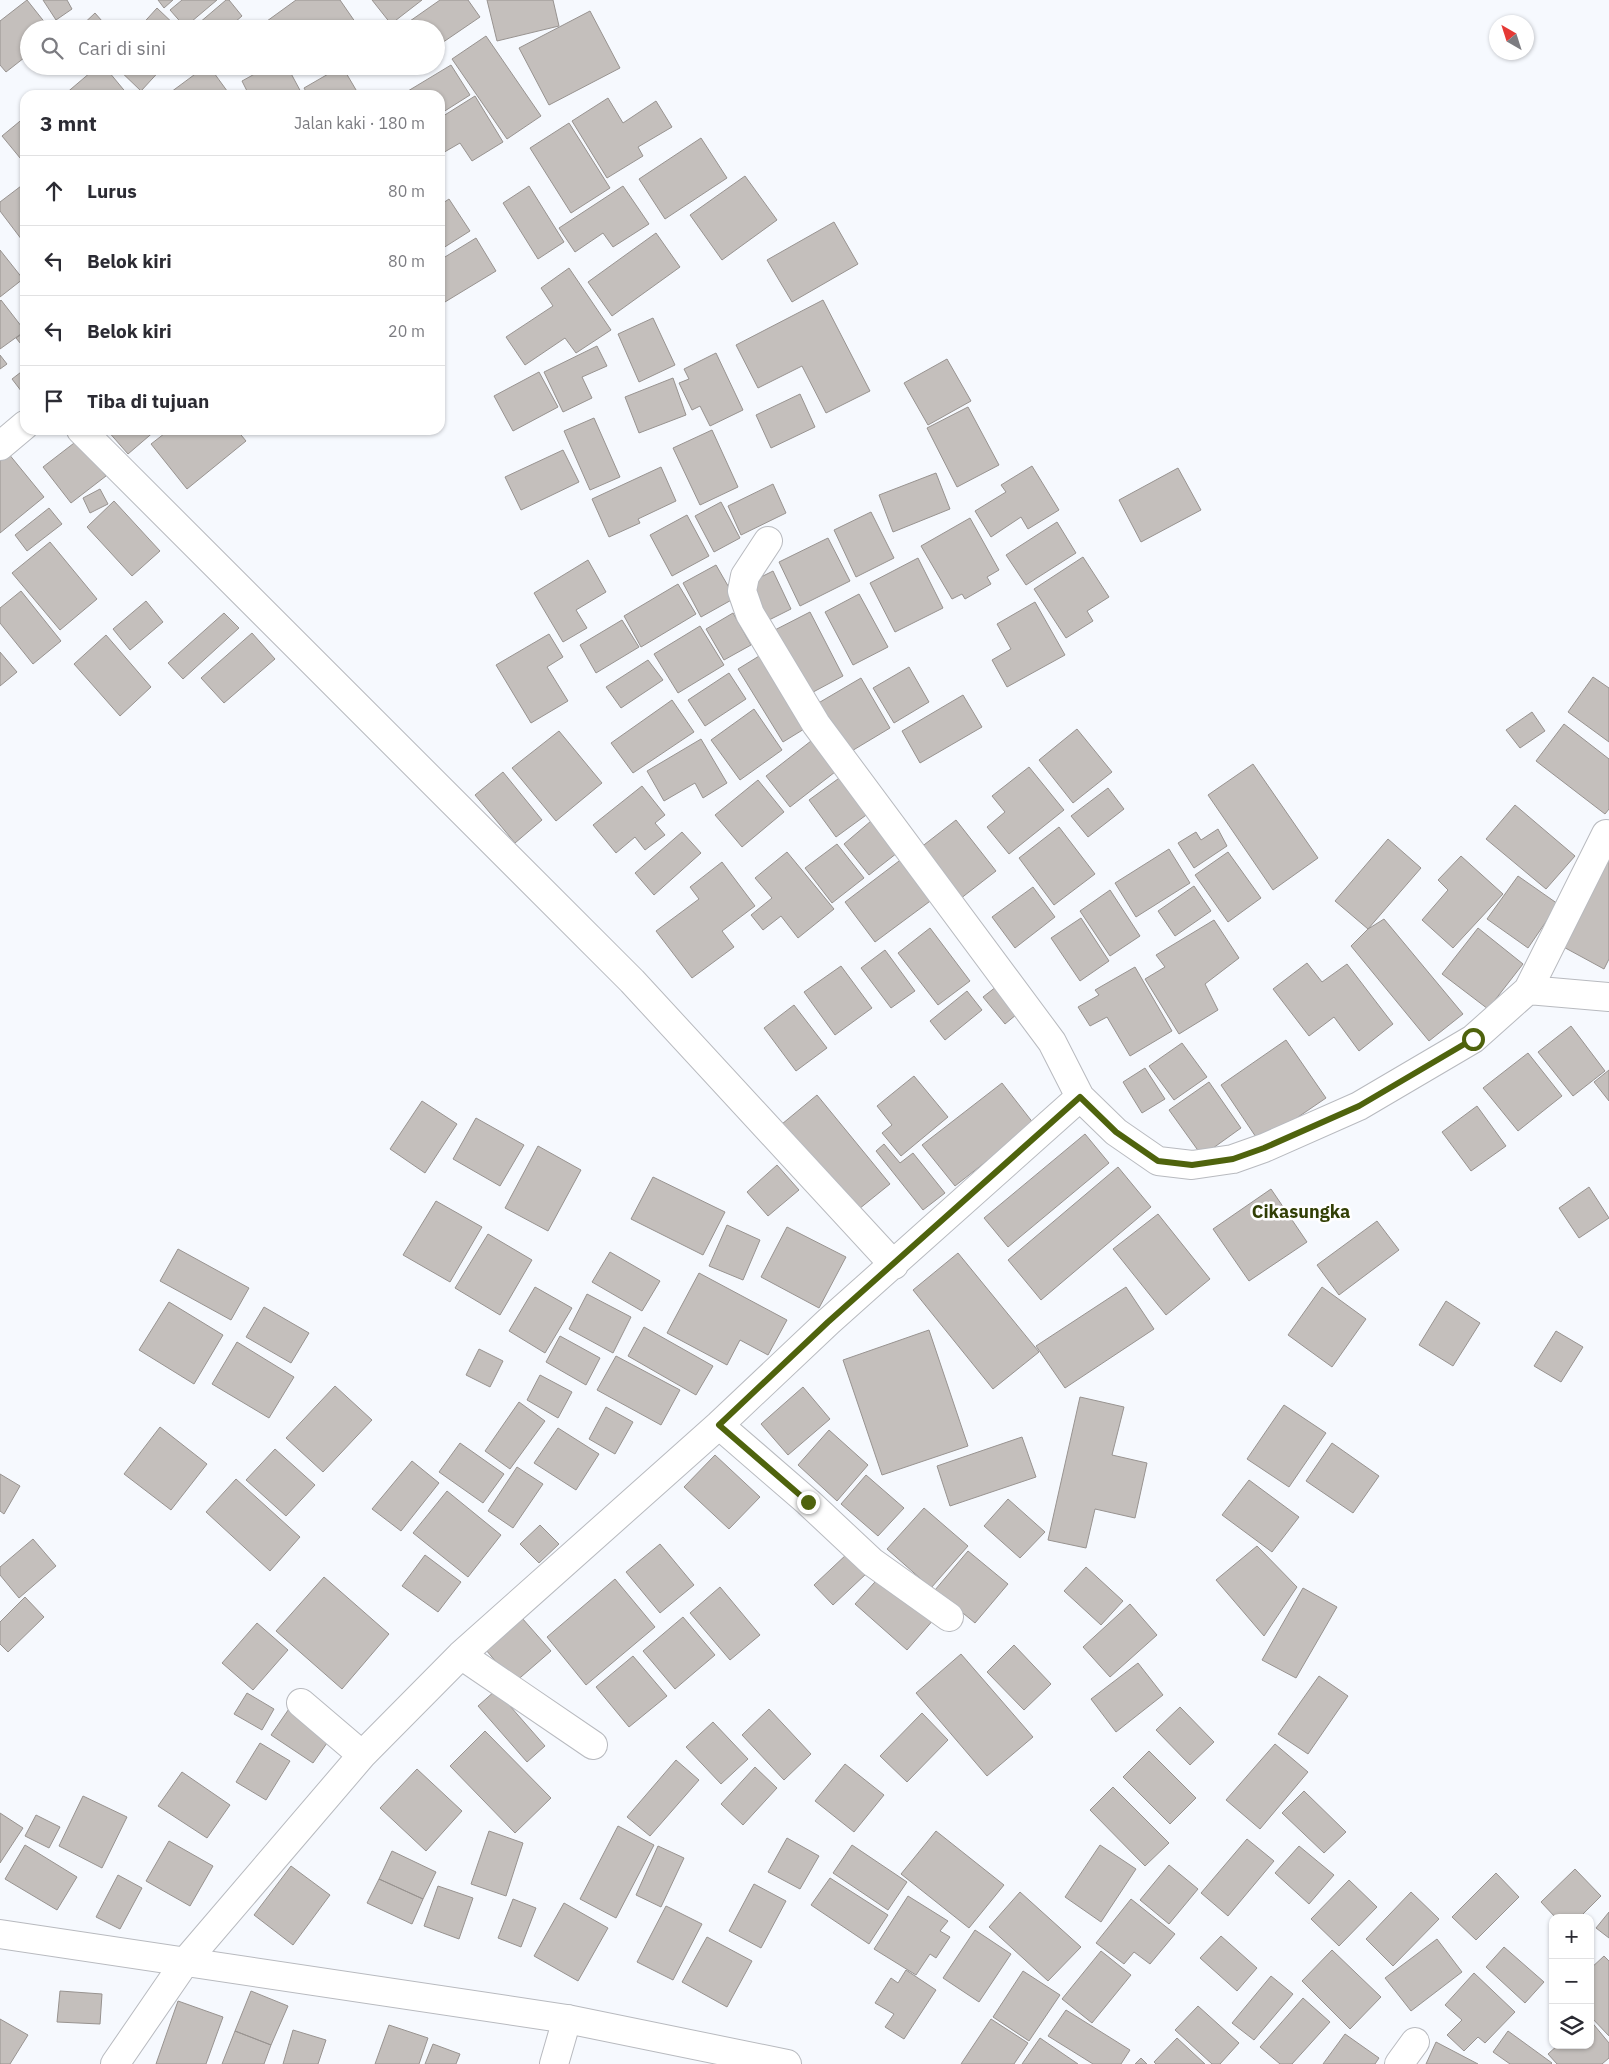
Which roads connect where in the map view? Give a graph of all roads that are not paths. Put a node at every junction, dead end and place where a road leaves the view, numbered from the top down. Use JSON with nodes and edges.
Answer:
{"nodes":[{"id":1,"x":20,"y":429,"type":"edge"},
{"id":2,"x":86,"y":435,"type":"edge"},
{"id":3,"x":0,"y":446,"type":"edge"},
{"id":4,"x":768,"y":541,"type":"dead end"},
{"id":5,"x":1606,"y":834,"type":"dead end"},
{"id":6,"x":1528,"y":990,"type":"junction"},
{"id":7,"x":1609,"y":997,"type":"edge"},
{"id":8,"x":1080,"y":1097,"type":"junction"},
{"id":9,"x":894,"y":1265,"type":"junction"},
{"id":10,"x":719,"y":1425,"type":"junction"},
{"id":11,"x":949,"y":1616,"type":"dead end"},
{"id":12,"x":461,"y":1655,"type":"junction"},
{"id":13,"x":301,"y":1703,"type":"dead end"},
{"id":14,"x":593,"y":1745,"type":"dead end"},
{"id":15,"x":362,"y":1755,"type":"junction"},
{"id":16,"x":0,"y":1934,"type":"edge"},
{"id":17,"x":185,"y":1962,"type":"junction"},
{"id":18,"x":567,"y":2019,"type":"junction"},
{"id":19,"x":1416,"y":2042,"type":"dead end"},
{"id":20,"x":115,"y":2064,"type":"edge"},
{"id":21,"x":554,"y":2064,"type":"edge"},
{"id":22,"x":786,"y":2064,"type":"edge"},
{"id":23,"x":1399,"y":2064,"type":"edge"}],
"edges":[{"from":1,"to":3,"type":"street"},
{"from":2,"to":9,"type":"street"},
{"from":4,"to":8,"type":"street"},
{"from":5,"to":6,"type":"street"},
{"from":6,"to":7,"type":"street"},
{"from":6,"to":8,"type":"street"},
{"from":8,"to":9,"type":"street"},
{"from":9,"to":10,"type":"street"},
{"from":10,"to":11,"type":"street"},
{"from":10,"to":12,"type":"street"},
{"from":12,"to":14,"type":"street"},
{"from":12,"to":15,"type":"street"},
{"from":13,"to":15,"type":"street"},
{"from":15,"to":17,"type":"street"},
{"from":16,"to":17,"type":"street"},
{"from":17,"to":18,"type":"street"},
{"from":17,"to":20,"type":"street"},
{"from":18,"to":21,"type":"street"},
{"from":18,"to":22,"type":"street"},
{"from":19,"to":23,"type":"street"}]}
